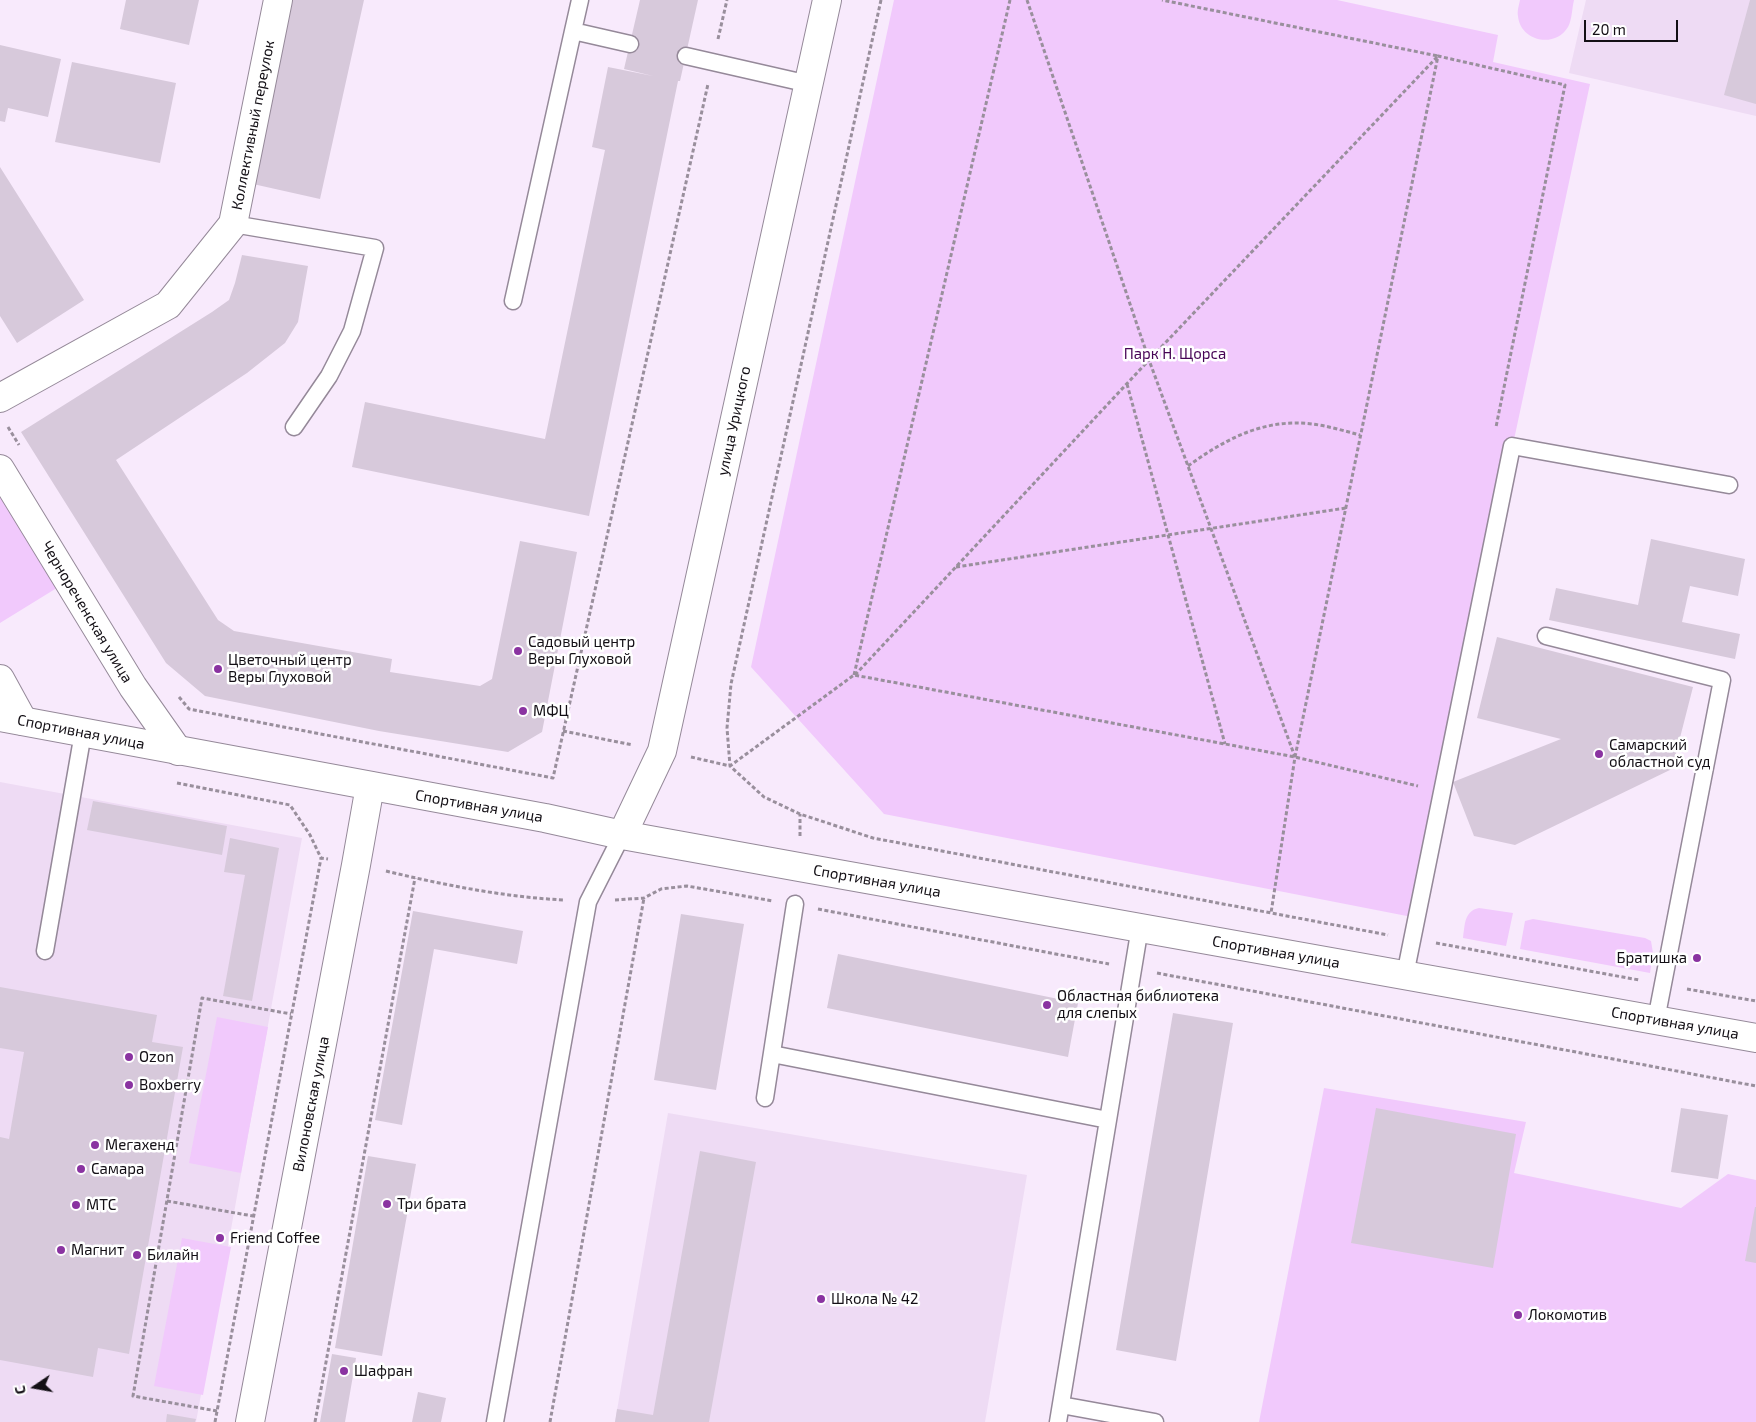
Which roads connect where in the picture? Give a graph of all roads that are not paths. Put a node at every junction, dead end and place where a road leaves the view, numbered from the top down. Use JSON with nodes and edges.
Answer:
{"nodes":[{"id":1,"x":278,"y":0,"type":"edge"},
{"id":2,"x":580,"y":0,"type":"edge"},
{"id":3,"x":827,"y":0,"type":"edge"},
{"id":4,"x":573,"y":31,"type":"junction"},
{"id":5,"x":630,"y":44,"type":"dead end"},
{"id":6,"x":686,"y":56,"type":"dead end"},
{"id":7,"x":809,"y":84,"type":"junction"},
{"id":8,"x":233,"y":224,"type":"junction"},
{"id":9,"x":513,"y":301,"type":"dead end"},
{"id":10,"x":3,"y":410,"type":"edge"},
{"id":11,"x":294,"y":426,"type":"dead end"},
{"id":12,"x":0,"y":469,"type":"edge"},
{"id":13,"x":1729,"y":486,"type":"dead end"},
{"id":14,"x":1546,"y":636,"type":"dead end"},
{"id":15,"x":0,"y":679,"type":"edge"},
{"id":16,"x":11,"y":719,"type":"edge"},
{"id":17,"x":84,"y":732,"type":"junction"},
{"id":18,"x":178,"y":751,"type":"junction"},
{"id":19,"x":370,"y":786,"type":"junction"},
{"id":20,"x":622,"y":835,"type":"junction"},
{"id":21,"x":795,"y":904,"type":"road end"},
{"id":22,"x":1140,"y":927,"type":"junction"},
{"id":23,"x":45,"y":950,"type":"dead end"},
{"id":24,"x":1405,"y":975,"type":"junction"},
{"id":25,"x":1656,"y":1020,"type":"junction"},
{"id":26,"x":1756,"y":1038,"type":"edge"},
{"id":27,"x":772,"y":1054,"type":"junction"},
{"id":28,"x":765,"y":1098,"type":"dead end"},
{"id":29,"x":1108,"y":1120,"type":"junction"},
{"id":30,"x":1061,"y":1406,"type":"junction"},
{"id":31,"x":250,"y":1422,"type":"edge"},
{"id":32,"x":495,"y":1422,"type":"edge"},
{"id":33,"x":1058,"y":1422,"type":"edge"},
{"id":34,"x":1154,"y":1422,"type":"edge"}],
"edges":[{"from":1,"to":8,"type":"main road","name":"Коллективный переулок"},
{"from":2,"to":4,"type":"lane"},
{"from":3,"to":7,"type":"main road","name":"улица Урицкого"},
{"from":4,"to":5,"type":"lane"},
{"from":4,"to":9,"type":"lane"},
{"from":6,"to":7,"type":"lane"},
{"from":7,"to":20,"type":"main road","name":"улица Урицкого"},
{"from":8,"to":10,"type":"main road","name":"Коллективный переулок"},
{"from":8,"to":11,"type":"lane"},
{"from":12,"to":18,"type":"main road","name":"Чернореченская улица"},
{"from":13,"to":24,"type":"lane"},
{"from":14,"to":25,"type":"lane"},
{"from":15,"to":16,"type":"main road"},
{"from":16,"to":17,"type":"main road","name":"Спортивная улица"},
{"from":17,"to":18,"type":"main road","name":"Спортивная улица"},
{"from":17,"to":23,"type":"lane"},
{"from":18,"to":19,"type":"main road","name":"Спортивная улица"},
{"from":19,"to":20,"type":"main road","name":"Спортивная улица"},
{"from":19,"to":31,"type":"main road","name":"Вилоновская улица"},
{"from":20,"to":22,"type":"main road","name":"Спортивная улица"},
{"from":20,"to":32,"type":"lane"},
{"from":21,"to":27,"type":"lane"},
{"from":22,"to":24,"type":"main road","name":"Спортивная улица"},
{"from":22,"to":29,"type":"lane"},
{"from":24,"to":25,"type":"main road","name":"Спортивная улица"},
{"from":25,"to":26,"type":"main road","name":"Спортивная улица"},
{"from":27,"to":28,"type":"lane"},
{"from":27,"to":29,"type":"lane"},
{"from":29,"to":30,"type":"lane"},
{"from":30,"to":33,"type":"lane"},
{"from":30,"to":34,"type":"lane"}]}
